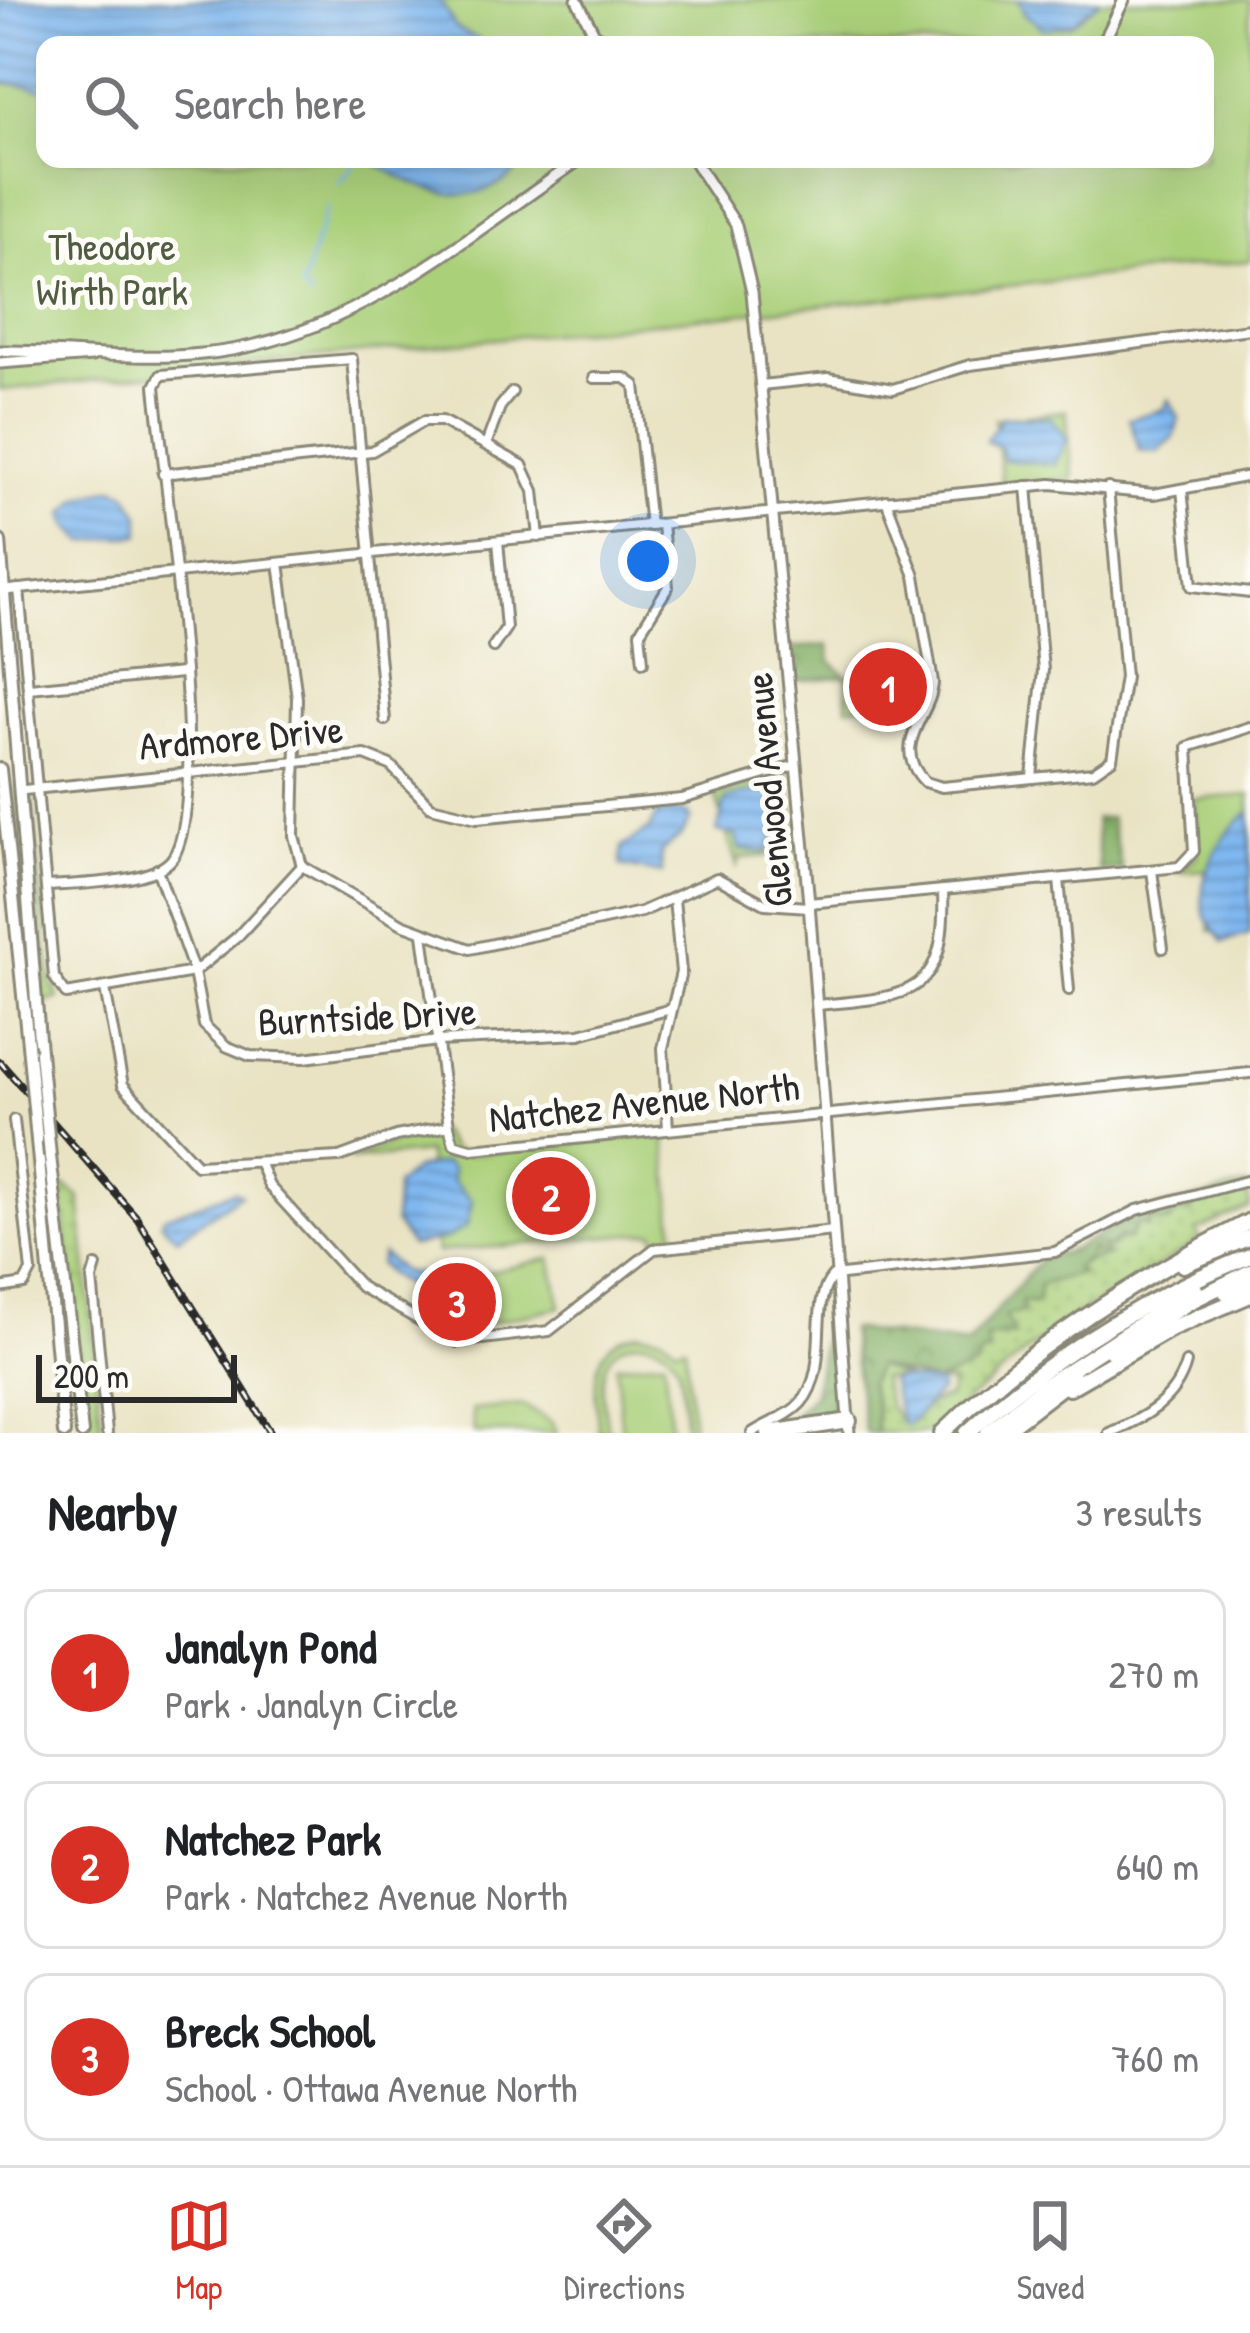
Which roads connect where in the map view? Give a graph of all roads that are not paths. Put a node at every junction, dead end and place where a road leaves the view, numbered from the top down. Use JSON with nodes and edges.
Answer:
{"nodes":[{"id":1,"x":577,"y":0,"type":"edge"},
{"id":2,"x":1124,"y":0,"type":"edge"},
{"id":3,"x":595,"y":36,"type":"edge"},
{"id":4,"x":1106,"y":36,"type":"edge"},
{"id":5,"x":568,"y":168,"type":"edge"},
{"id":6,"x":699,"y":168,"type":"edge"},
{"id":7,"x":1250,"y":329,"type":"edge"},
{"id":8,"x":0,"y":351,"type":"edge"},
{"id":9,"x":97,"y":354,"type":"junction"},
{"id":10,"x":0,"y":363,"type":"edge"},
{"id":11,"x":594,"y":378,"type":"dead end"},
{"id":12,"x":761,"y":385,"type":"junction"},
{"id":13,"x":512,"y":392,"type":"dead end"},
{"id":14,"x":487,"y":442,"type":"junction"},
{"id":15,"x":363,"y":452,"type":"junction"},
{"id":16,"x":163,"y":474,"type":"junction"},
{"id":17,"x":1250,"y":476,"type":"edge"},
{"id":18,"x":1027,"y":486,"type":"junction"},
{"id":19,"x":1108,"y":488,"type":"junction"},
{"id":20,"x":1182,"y":489,"type":"junction"},
{"id":21,"x":886,"y":500,"type":"junction"},
{"id":22,"x":773,"y":512,"type":"junction"},
{"id":23,"x":662,"y":524,"type":"junction"},
{"id":24,"x":650,"y":526,"type":"junction"},
{"id":25,"x":539,"y":537,"type":"junction"},
{"id":26,"x":0,"y":541,"type":"edge"},
{"id":27,"x":498,"y":541,"type":"junction"},
{"id":28,"x":372,"y":554,"type":"junction"},
{"id":29,"x":280,"y":563,"type":"junction"},
{"id":30,"x":173,"y":574,"type":"junction"},
{"id":31,"x":8,"y":590,"type":"edge"},
{"id":32,"x":1250,"y":593,"type":"edge"},
{"id":33,"x":493,"y":647,"type":"dead end"},
{"id":34,"x":643,"y":662,"type":"dead end"},
{"id":35,"x":182,"y":673,"type":"junction"},
{"id":36,"x":28,"y":688,"type":"junction"},
{"id":37,"x":385,"y":720,"type":"dead end"},
{"id":38,"x":1250,"y":727,"type":"edge"},
{"id":39,"x":292,"y":763,"type":"junction"},
{"id":40,"x":796,"y":765,"type":"junction"},
{"id":41,"x":0,"y":771,"type":"edge"},
{"id":42,"x":191,"y":772,"type":"junction"},
{"id":43,"x":1031,"y":778,"type":"junction"},
{"id":44,"x":37,"y":787,"type":"junction"},
{"id":45,"x":23,"y":790,"type":"junction"},
{"id":46,"x":302,"y":866,"type":"junction"},
{"id":47,"x":157,"y":869,"type":"junction"},
{"id":48,"x":1152,"y":871,"type":"junction"},
{"id":49,"x":1059,"y":880,"type":"junction"},
{"id":50,"x":46,"y":886,"type":"junction"},
{"id":51,"x":943,"y":891,"type":"junction"},
{"id":52,"x":674,"y":899,"type":"junction"},
{"id":53,"x":809,"y":905,"type":"junction"},
{"id":54,"x":32,"y":915,"type":"junction"},
{"id":55,"x":423,"y":934,"type":"junction"},
{"id":56,"x":1163,"y":948,"type":"dead end"},
{"id":57,"x":194,"y":972,"type":"junction"},
{"id":58,"x":105,"y":989,"type":"junction"},
{"id":59,"x":1069,"y":990,"type":"dead end"},
{"id":60,"x":817,"y":1005,"type":"junction"},
{"id":61,"x":671,"y":1009,"type":"junction"},
{"id":62,"x":438,"y":1041,"type":"junction"},
{"id":63,"x":1250,"y":1073,"type":"edge"},
{"id":64,"x":826,"y":1114,"type":"junction"},
{"id":65,"x":14,"y":1120,"type":"dead end"},
{"id":66,"x":449,"y":1126,"type":"junction"},
{"id":67,"x":668,"y":1129,"type":"junction"},
{"id":68,"x":260,"y":1165,"type":"junction"},
{"id":69,"x":1250,"y":1180,"type":"edge"},
{"id":70,"x":1250,"y":1221,"type":"edge"},
{"id":71,"x":836,"y":1231,"type":"junction"},
{"id":72,"x":1250,"y":1237,"type":"edge"},
{"id":73,"x":1247,"y":1262,"type":"edge"},
{"id":74,"x":96,"y":1266,"type":"dead end"},
{"id":75,"x":839,"y":1274,"type":"junction"},
{"id":76,"x":1250,"y":1285,"type":"edge"},
{"id":77,"x":0,"y":1288,"type":"edge"},
{"id":78,"x":1250,"y":1295,"type":"edge"},
{"id":79,"x":1097,"y":1312,"type":"junction"},
{"id":80,"x":1171,"y":1314,"type":"junction"},
{"id":81,"x":1186,"y":1363,"type":"dead end"},
{"id":82,"x":1014,"y":1423,"type":"junction"},
{"id":83,"x":844,"y":1428,"type":"edge"},
{"id":84,"x":942,"y":1431,"type":"edge"},
{"id":85,"x":64,"y":1433,"type":"edge"},
{"id":86,"x":82,"y":1433,"type":"edge"},
{"id":87,"x":107,"y":1433,"type":"edge"},
{"id":88,"x":752,"y":1433,"type":"edge"},
{"id":89,"x":769,"y":1433,"type":"edge"},
{"id":90,"x":810,"y":1433,"type":"edge"},
{"id":91,"x":967,"y":1433,"type":"edge"},
{"id":92,"x":988,"y":1433,"type":"edge"},
{"id":93,"x":1000,"y":1433,"type":"edge"},
{"id":94,"x":1109,"y":1433,"type":"edge"}],
"edges":[{"from":1,"to":3,"type":"street"},
{"from":2,"to":4,"type":"street"},
{"from":5,"to":9,"type":"street"},
{"from":6,"to":12,"type":"street","name":"Glenwood Avenue"},
{"from":7,"to":12,"type":"street"},
{"from":8,"to":9,"type":"street"},
{"from":9,"to":10,"type":"street"},
{"from":11,"to":24,"type":"street"},
{"from":12,"to":22,"type":"street","name":"Glenwood Avenue"},
{"from":13,"to":14,"type":"street"},
{"from":14,"to":15,"type":"street"},
{"from":14,"to":25,"type":"street"},
{"from":15,"to":16,"type":"street"},
{"from":15,"to":16,"type":"street"},
{"from":15,"to":28,"type":"street"},
{"from":16,"to":30,"type":"street"},
{"from":17,"to":20,"type":"street"},
{"from":18,"to":19,"type":"street"},
{"from":18,"to":21,"type":"street"},
{"from":18,"to":43,"type":"street"},
{"from":19,"to":20,"type":"street"},
{"from":19,"to":43,"type":"street"},
{"from":20,"to":32,"type":"street"},
{"from":21,"to":22,"type":"street"},
{"from":21,"to":43,"type":"street"},
{"from":22,"to":23,"type":"street"},
{"from":22,"to":40,"type":"street","name":"Glenwood Avenue"},
{"from":23,"to":24,"type":"street"},
{"from":23,"to":34,"type":"street"},
{"from":24,"to":25,"type":"street"},
{"from":25,"to":27,"type":"street"},
{"from":26,"to":31,"type":"main road"},
{"from":27,"to":28,"type":"street"},
{"from":27,"to":33,"type":"street"},
{"from":28,"to":29,"type":"street"},
{"from":28,"to":37,"type":"street"},
{"from":29,"to":30,"type":"street"},
{"from":29,"to":39,"type":"street"},
{"from":30,"to":31,"type":"street"},
{"from":30,"to":35,"type":"street"},
{"from":31,"to":36,"type":"street"},
{"from":31,"to":45,"type":"main road"},
{"from":35,"to":36,"type":"street"},
{"from":35,"to":42,"type":"street"},
{"from":36,"to":44,"type":"street"},
{"from":38,"to":48,"type":"street"},
{"from":39,"to":40,"type":"street","name":"Ardmore Drive"},
{"from":39,"to":42,"type":"street","name":"Ardmore Drive"},
{"from":39,"to":46,"type":"street"},
{"from":40,"to":53,"type":"street","name":"Glenwood Avenue"},
{"from":41,"to":54,"type":"main road"},
{"from":41,"to":85,"type":"main road","bridge":true},
{"from":42,"to":44,"type":"street","name":"Ardmore Drive"},
{"from":42,"to":47,"type":"street"},
{"from":44,"to":45,"type":"street","name":"Ardmore Drive"},
{"from":44,"to":50,"type":"street"},
{"from":45,"to":54,"type":"main road"},
{"from":46,"to":55,"type":"street"},
{"from":46,"to":57,"type":"street"},
{"from":47,"to":50,"type":"street"},
{"from":47,"to":57,"type":"street","name":"Burntside Drive"},
{"from":48,"to":49,"type":"street"},
{"from":48,"to":56,"type":"street"},
{"from":49,"to":51,"type":"street"},
{"from":49,"to":59,"type":"street"},
{"from":50,"to":58,"type":"street"},
{"from":51,"to":53,"type":"street"},
{"from":51,"to":60,"type":"street"},
{"from":52,"to":53,"type":"street"},
{"from":52,"to":55,"type":"street"},
{"from":52,"to":61,"type":"street"},
{"from":53,"to":60,"type":"street","name":"Glenwood Avenue"},
{"from":54,"to":86,"type":"main road","bridge":true},
{"from":55,"to":62,"type":"street"},
{"from":57,"to":58,"type":"street"},
{"from":57,"to":62,"type":"street","name":"Burntside Drive"},
{"from":58,"to":68,"type":"street","name":"Natchez Avenue North"},
{"from":60,"to":64,"type":"street","name":"Glenwood Avenue"},
{"from":61,"to":62,"type":"street","name":"Burntside Drive"},
{"from":61,"to":67,"type":"street"},
{"from":62,"to":66,"type":"street"},
{"from":63,"to":64,"type":"street","name":"Natchez Avenue North"},
{"from":64,"to":67,"type":"street","name":"Natchez Avenue North"},
{"from":64,"to":71,"type":"street","name":"Glenwood Avenue"},
{"from":65,"to":77,"type":"street"},
{"from":66,"to":67,"type":"street","name":"Natchez Avenue North"},
{"from":66,"to":68,"type":"street","name":"Natchez Avenue North"},
{"from":68,"to":71,"type":"street"},
{"from":69,"to":75,"type":"street"},
{"from":70,"to":79,"type":"highway"},
{"from":71,"to":75,"type":"street","name":"Glenwood Avenue"},
{"from":72,"to":79,"type":"highway"},
{"from":73,"to":80,"type":"highway"},
{"from":73,"to":91,"type":"highway"},
{"from":73,"to":92,"type":"highway"},
{"from":74,"to":87,"type":"street"},
{"from":75,"to":83,"type":"street","name":"Glenwood Avenue"},
{"from":75,"to":88,"type":"street"},
{"from":76,"to":80,"type":"highway"},
{"from":78,"to":82,"type":"highway"},
{"from":79,"to":84,"type":"highway"},
{"from":80,"to":82,"type":"highway"},
{"from":81,"to":94,"type":"street"},
{"from":82,"to":93,"type":"highway"},
{"from":83,"to":89,"type":"highway"},
{"from":83,"to":90,"type":"highway"}]}
